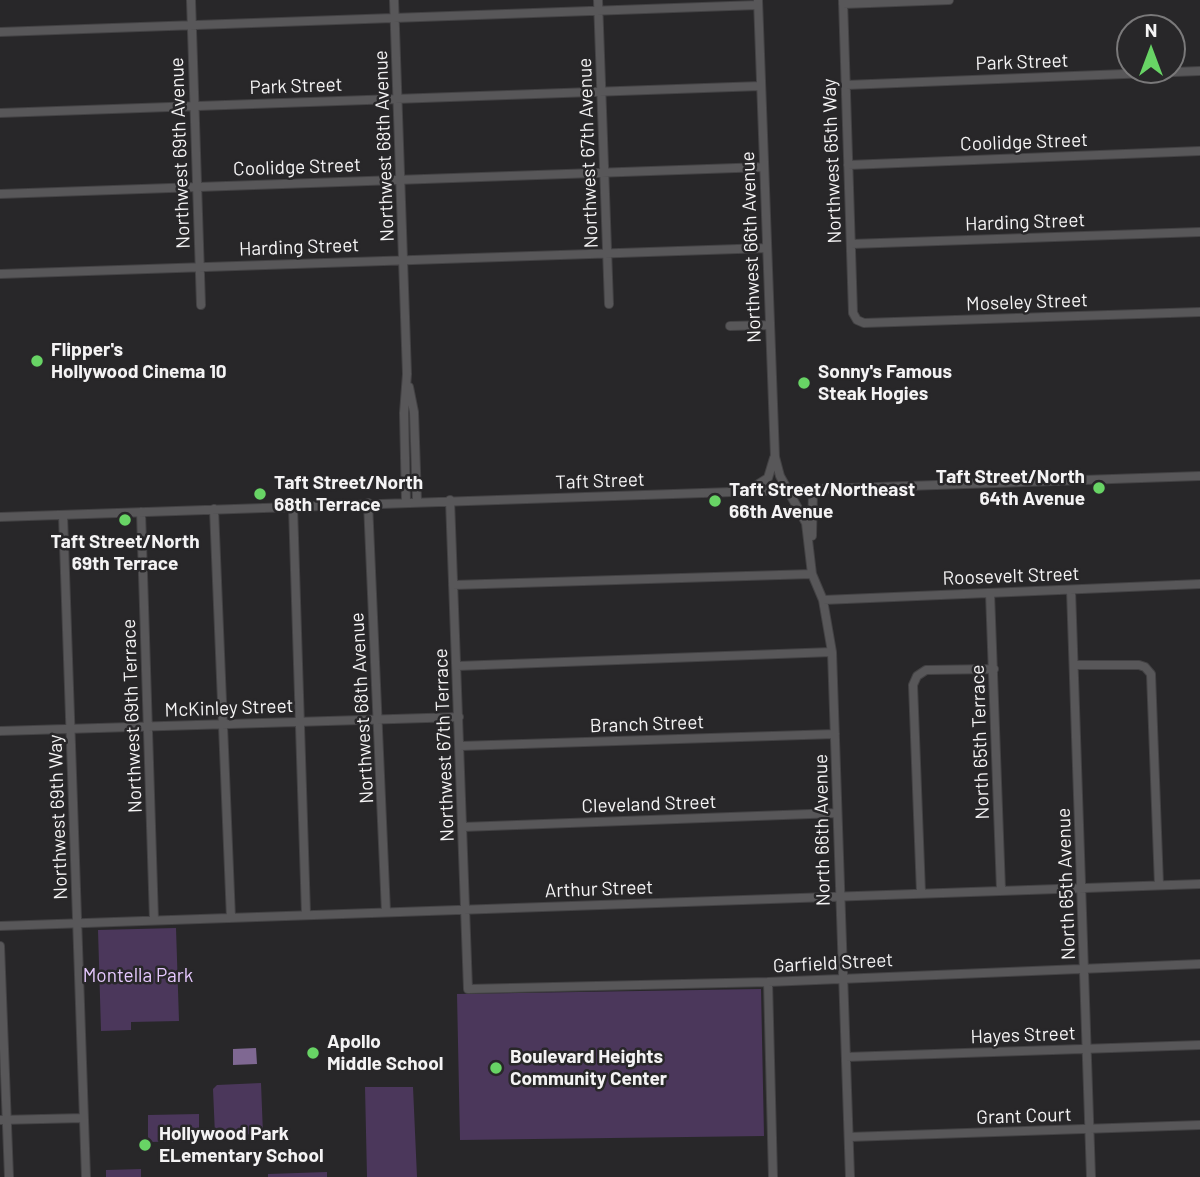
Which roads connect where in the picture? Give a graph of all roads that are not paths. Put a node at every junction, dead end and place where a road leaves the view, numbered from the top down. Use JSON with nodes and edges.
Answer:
{"nodes":[{"id":1,"x":191,"y":0,"type":"edge"},
{"id":2,"x":394,"y":0,"type":"edge"},
{"id":3,"x":598,"y":0,"type":"edge"},
{"id":4,"x":949,"y":0,"type":"edge"},
{"id":5,"x":758,"y":2,"type":"edge"},
{"id":6,"x":843,"y":2,"type":"edge"},
{"id":7,"x":599,"y":10,"type":"junction"},
{"id":8,"x":395,"y":18,"type":"junction"},
{"id":9,"x":191,"y":26,"type":"junction"},
{"id":10,"x":0,"y":32,"type":"edge"},
{"id":11,"x":1200,"y":71,"type":"edge"},
{"id":12,"x":846,"y":85,"type":"junction"},
{"id":13,"x":761,"y":86,"type":"junction"},
{"id":14,"x":602,"y":92,"type":"junction"},
{"id":15,"x":399,"y":99,"type":"junction"},
{"id":16,"x":195,"y":105,"type":"junction"},
{"id":17,"x":0,"y":113,"type":"edge"},
{"id":18,"x":1200,"y":151,"type":"edge"},
{"id":19,"x":848,"y":165,"type":"junction"},
{"id":20,"x":764,"y":167,"type":"junction"},
{"id":21,"x":604,"y":172,"type":"junction"},
{"id":22,"x":401,"y":179,"type":"junction"},
{"id":23,"x":197,"y":186,"type":"junction"},
{"id":24,"x":0,"y":194,"type":"edge"},
{"id":25,"x":1200,"y":232,"type":"edge"},
{"id":26,"x":851,"y":244,"type":"junction"},
{"id":27,"x":766,"y":248,"type":"junction"},
{"id":28,"x":607,"y":253,"type":"junction"},
{"id":29,"x":404,"y":260,"type":"junction"},
{"id":30,"x":200,"y":266,"type":"junction"},
{"id":31,"x":0,"y":274,"type":"edge"},
{"id":32,"x":609,"y":304,"type":"dead end"},
{"id":33,"x":201,"y":305,"type":"dead end"},
{"id":34,"x":1200,"y":312,"type":"edge"},
{"id":35,"x":857,"y":320,"type":"joint"},
{"id":36,"x":769,"y":325,"type":"junction"},
{"id":37,"x":730,"y":326,"type":"dead end"},
{"id":38,"x":407,"y":374,"type":"junction"},
{"id":39,"x":775,"y":457,"type":"junction"},
{"id":40,"x":1200,"y":476,"type":"edge"},
{"id":41,"x":813,"y":490,"type":"junction"},
{"id":42,"x":787,"y":491,"type":"junction"},
{"id":43,"x":747,"y":492,"type":"junction"},
{"id":44,"x":450,"y":500,"type":"junction"},
{"id":45,"x":417,"y":501,"type":"junction"},
{"id":46,"x":406,"y":502,"type":"junction"},
{"id":47,"x":368,"y":503,"type":"junction"},
{"id":48,"x":293,"y":507,"type":"junction"},
{"id":49,"x":214,"y":509,"type":"junction"},
{"id":50,"x":141,"y":512,"type":"junction"},
{"id":51,"x":63,"y":515,"type":"junction"},
{"id":52,"x":0,"y":517,"type":"edge"},
{"id":53,"x":811,"y":544,"type":"junction"},
{"id":54,"x":812,"y":574,"type":"junction"},
{"id":55,"x":1200,"y":584,"type":"edge"},
{"id":56,"x":453,"y":585,"type":"junction"},
{"id":57,"x":1071,"y":590,"type":"junction"},
{"id":58,"x":990,"y":593,"type":"junction"},
{"id":59,"x":823,"y":600,"type":"junction"},
{"id":60,"x":832,"y":652,"type":"junction"},
{"id":61,"x":1075,"y":665,"type":"junction"},
{"id":62,"x":457,"y":666,"type":"junction"},
{"id":63,"x":994,"y":669,"type":"junction"},
{"id":64,"x":458,"y":716,"type":"junction"},
{"id":65,"x":379,"y":719,"type":"junction"},
{"id":66,"x":302,"y":721,"type":"junction"},
{"id":67,"x":225,"y":724,"type":"junction"},
{"id":68,"x":148,"y":727,"type":"junction"},
{"id":69,"x":71,"y":729,"type":"junction"},
{"id":70,"x":0,"y":731,"type":"edge"},
{"id":71,"x":835,"y":734,"type":"junction"},
{"id":72,"x":460,"y":746,"type":"junction"},
{"id":73,"x":837,"y":813,"type":"junction"},
{"id":74,"x":463,"y":827,"type":"junction"},
{"id":75,"x":1200,"y":884,"type":"edge"},
{"id":76,"x":1159,"y":885,"type":"junction"},
{"id":77,"x":1082,"y":887,"type":"junction"},
{"id":78,"x":1001,"y":890,"type":"junction"},
{"id":79,"x":920,"y":893,"type":"junction"},
{"id":80,"x":839,"y":895,"type":"junction"},
{"id":81,"x":465,"y":910,"type":"junction"},
{"id":82,"x":386,"y":912,"type":"junction"},
{"id":83,"x":306,"y":914,"type":"junction"},
{"id":84,"x":231,"y":918,"type":"junction"},
{"id":85,"x":155,"y":920,"type":"junction"},
{"id":86,"x":77,"y":923,"type":"junction"},
{"id":87,"x":0,"y":926,"type":"edge"},
{"id":88,"x":0,"y":946,"type":"edge"},
{"id":89,"x":1200,"y":964,"type":"edge"},
{"id":90,"x":1084,"y":969,"type":"junction"},
{"id":91,"x":843,"y":978,"type":"junction"},
{"id":92,"x":768,"y":982,"type":"junction"},
{"id":93,"x":468,"y":989,"type":"joint"},
{"id":94,"x":1200,"y":1045,"type":"edge"},
{"id":95,"x":1087,"y":1048,"type":"junction"},
{"id":96,"x":846,"y":1057,"type":"junction"},
{"id":97,"x":84,"y":1118,"type":"junction"},
{"id":98,"x":3,"y":1120,"type":"edge"},
{"id":99,"x":1200,"y":1125,"type":"edge"},
{"id":100,"x":1089,"y":1129,"type":"junction"},
{"id":101,"x":849,"y":1138,"type":"junction"},
{"id":102,"x":9,"y":1177,"type":"edge"},
{"id":103,"x":86,"y":1177,"type":"edge"},
{"id":104,"x":773,"y":1177,"type":"edge"},
{"id":105,"x":850,"y":1177,"type":"edge"},
{"id":106,"x":1091,"y":1177,"type":"edge"}],
"edges":[{"from":1,"to":9,"type":"street","name":"Northwest 69th Avenue"},
{"from":2,"to":8,"type":"street","name":"Northwest 68th Avenue"},
{"from":3,"to":7,"type":"street","name":"Northwest 67th Avenue"},
{"from":4,"to":6,"type":"street"},
{"from":5,"to":7,"type":"street"},
{"from":5,"to":13,"type":"street","name":"Northwest 66th Avenue"},
{"from":6,"to":12,"type":"street","name":"Northwest 65th Way"},
{"from":7,"to":8,"type":"street"},
{"from":7,"to":14,"type":"street","name":"Northwest 67th Avenue"},
{"from":8,"to":9,"type":"street"},
{"from":8,"to":15,"type":"street","name":"Northwest 68th Avenue"},
{"from":9,"to":10,"type":"street"},
{"from":9,"to":16,"type":"street","name":"Northwest 69th Avenue"},
{"from":11,"to":12,"type":"street","name":"Park Street"},
{"from":12,"to":19,"type":"street","name":"Northwest 65th Way"},
{"from":13,"to":14,"type":"street","name":"Park Street"},
{"from":13,"to":20,"type":"street","name":"Northwest 66th Avenue"},
{"from":14,"to":15,"type":"street","name":"Park Street"},
{"from":14,"to":21,"type":"street","name":"Northwest 67th Avenue"},
{"from":15,"to":16,"type":"street","name":"Park Street"},
{"from":15,"to":22,"type":"street","name":"Northwest 68th Avenue"},
{"from":16,"to":17,"type":"street","name":"Park Street"},
{"from":16,"to":23,"type":"street","name":"Northwest 69th Avenue"},
{"from":18,"to":19,"type":"street","name":"Coolidge Street"},
{"from":19,"to":26,"type":"street","name":"Northwest 65th Way"},
{"from":20,"to":21,"type":"street","name":"Coolidge Street"},
{"from":20,"to":27,"type":"street","name":"Northwest 66th Avenue"},
{"from":21,"to":22,"type":"street","name":"Coolidge Street"},
{"from":21,"to":28,"type":"street","name":"Northwest 67th Avenue"},
{"from":22,"to":23,"type":"street","name":"Coolidge Street"},
{"from":22,"to":29,"type":"street","name":"Northwest 68th Avenue"},
{"from":23,"to":24,"type":"street","name":"Coolidge Street"},
{"from":23,"to":30,"type":"street","name":"Northwest 69th Avenue"},
{"from":25,"to":26,"type":"street","name":"Harding Street"},
{"from":26,"to":35,"type":"street","name":"Northwest 65th Way"},
{"from":27,"to":28,"type":"street","name":"Harding Street"},
{"from":27,"to":36,"type":"street","name":"Northwest 66th Avenue"},
{"from":28,"to":29,"type":"street","name":"Harding Street"},
{"from":28,"to":32,"type":"street","name":"Northwest 67th Avenue"},
{"from":29,"to":30,"type":"street","name":"Harding Street"},
{"from":29,"to":38,"type":"street","name":"Northwest 68th Avenue"},
{"from":30,"to":31,"type":"street","name":"Harding Street"},
{"from":30,"to":33,"type":"street","name":"Northwest 69th Avenue"},
{"from":34,"to":35,"type":"street","name":"Moseley Street"},
{"from":36,"to":37,"type":"street"},
{"from":36,"to":39,"type":"street","name":"Northwest 66th Avenue"},
{"from":38,"to":45,"type":"street","name":"Northwest 68th Avenue"},
{"from":38,"to":46,"type":"street","name":"Northwest 68th Avenue"},
{"from":39,"to":42,"type":"street","name":"Northwest 66th Avenue"},
{"from":39,"to":43,"type":"street"},
{"from":40,"to":41,"type":"street","name":"Taft Street"},
{"from":41,"to":42,"type":"street","name":"Taft Street"},
{"from":41,"to":53,"type":"street"},
{"from":42,"to":43,"type":"street","name":"Taft Street"},
{"from":42,"to":53,"type":"street","name":"North 66th Avenue"},
{"from":43,"to":44,"type":"street","name":"Taft Street"},
{"from":44,"to":45,"type":"street","name":"Taft Street"},
{"from":44,"to":56,"type":"street","name":"Northwest 67th Terrace"},
{"from":45,"to":46,"type":"street","name":"Taft Street"},
{"from":46,"to":47,"type":"street","name":"Taft Street"},
{"from":47,"to":48,"type":"street","name":"Taft Street"},
{"from":47,"to":65,"type":"street","name":"Northwest 68th Avenue"},
{"from":48,"to":49,"type":"street","name":"Taft Street"},
{"from":48,"to":66,"type":"street"},
{"from":49,"to":50,"type":"street","name":"Taft Street"},
{"from":49,"to":67,"type":"street"},
{"from":50,"to":51,"type":"street","name":"Taft Street"},
{"from":50,"to":68,"type":"street","name":"Northwest 69th Terrace"},
{"from":51,"to":52,"type":"street","name":"Taft Street"},
{"from":51,"to":69,"type":"street","name":"Northwest 69th Way"},
{"from":53,"to":54,"type":"street","name":"North 66th Avenue"},
{"from":54,"to":56,"type":"street"},
{"from":54,"to":59,"type":"street","name":"North 66th Avenue"},
{"from":55,"to":57,"type":"street","name":"Roosevelt Street"},
{"from":56,"to":62,"type":"street","name":"Northwest 67th Terrace"},
{"from":57,"to":58,"type":"street","name":"Roosevelt Street"},
{"from":57,"to":61,"type":"street","name":"North 65th Avenue"},
{"from":58,"to":59,"type":"street","name":"Roosevelt Street"},
{"from":58,"to":63,"type":"street","name":"North 65th Terrace"},
{"from":59,"to":60,"type":"street","name":"North 66th Avenue"},
{"from":60,"to":62,"type":"street"},
{"from":60,"to":71,"type":"street","name":"North 66th Avenue"},
{"from":61,"to":76,"type":"street"},
{"from":61,"to":77,"type":"street","name":"North 65th Avenue"},
{"from":62,"to":64,"type":"street","name":"Northwest 67th Terrace"},
{"from":63,"to":78,"type":"street","name":"North 65th Terrace"},
{"from":63,"to":79,"type":"street"},
{"from":64,"to":65,"type":"street","name":"McKinley Street"},
{"from":64,"to":72,"type":"street","name":"Northwest 67th Terrace"},
{"from":65,"to":66,"type":"street","name":"McKinley Street"},
{"from":65,"to":82,"type":"street","name":"Northwest 68th Avenue"},
{"from":66,"to":67,"type":"street","name":"McKinley Street"},
{"from":66,"to":83,"type":"street"},
{"from":67,"to":68,"type":"street","name":"McKinley Street"},
{"from":67,"to":84,"type":"street"},
{"from":68,"to":69,"type":"street","name":"McKinley Street"},
{"from":68,"to":85,"type":"street","name":"Northwest 69th Terrace"},
{"from":69,"to":70,"type":"street","name":"McKinley Street"},
{"from":69,"to":86,"type":"street","name":"Northwest 69th Way"},
{"from":71,"to":72,"type":"street","name":"Branch Street"},
{"from":71,"to":73,"type":"street","name":"North 66th Avenue"},
{"from":72,"to":74,"type":"street","name":"Northwest 67th Terrace"},
{"from":73,"to":74,"type":"street","name":"Cleveland Street"},
{"from":73,"to":80,"type":"street","name":"North 66th Avenue"},
{"from":74,"to":81,"type":"street","name":"Northwest 67th Terrace"},
{"from":75,"to":76,"type":"street","name":"Arthur Street"},
{"from":76,"to":77,"type":"street","name":"Arthur Street"},
{"from":77,"to":78,"type":"street","name":"Arthur Street"},
{"from":77,"to":90,"type":"street","name":"North 65th Avenue"},
{"from":78,"to":79,"type":"street","name":"Arthur Street"},
{"from":79,"to":80,"type":"street","name":"Arthur Street"},
{"from":80,"to":81,"type":"street","name":"Arthur Street"},
{"from":80,"to":91,"type":"street","name":"North 66th Avenue"},
{"from":81,"to":82,"type":"street","name":"Arthur Street"},
{"from":81,"to":93,"type":"street","name":"Northwest 67th Terrace"},
{"from":82,"to":83,"type":"street","name":"Arthur Street"},
{"from":83,"to":84,"type":"street","name":"Arthur Street"},
{"from":84,"to":85,"type":"street","name":"Arthur Street"},
{"from":85,"to":86,"type":"street","name":"Arthur Street"},
{"from":86,"to":87,"type":"street","name":"Arthur Street"},
{"from":86,"to":97,"type":"street","name":"Northwest 69th Way"},
{"from":88,"to":98,"type":"street"},
{"from":89,"to":90,"type":"street","name":"Garfield Street"},
{"from":90,"to":91,"type":"street","name":"Garfield Street"},
{"from":90,"to":95,"type":"street","name":"North 65th Avenue"},
{"from":91,"to":92,"type":"street","name":"Garfield Street"},
{"from":91,"to":96,"type":"street","name":"North 66th Avenue"},
{"from":92,"to":93,"type":"street","name":"Garfield Street"},
{"from":92,"to":104,"type":"street"},
{"from":94,"to":95,"type":"street","name":"Hayes Street"},
{"from":95,"to":96,"type":"street","name":"Hayes Street"},
{"from":95,"to":100,"type":"street","name":"North 65th Avenue"},
{"from":96,"to":101,"type":"street","name":"North 66th Avenue"},
{"from":97,"to":98,"type":"street"},
{"from":97,"to":103,"type":"street","name":"Northwest 69th Way"},
{"from":98,"to":102,"type":"street"},
{"from":99,"to":100,"type":"street","name":"Grant Court"},
{"from":100,"to":101,"type":"street","name":"Grant Court"},
{"from":100,"to":106,"type":"street","name":"North 65th Avenue"},
{"from":101,"to":105,"type":"street","name":"North 66th Avenue"}]}
